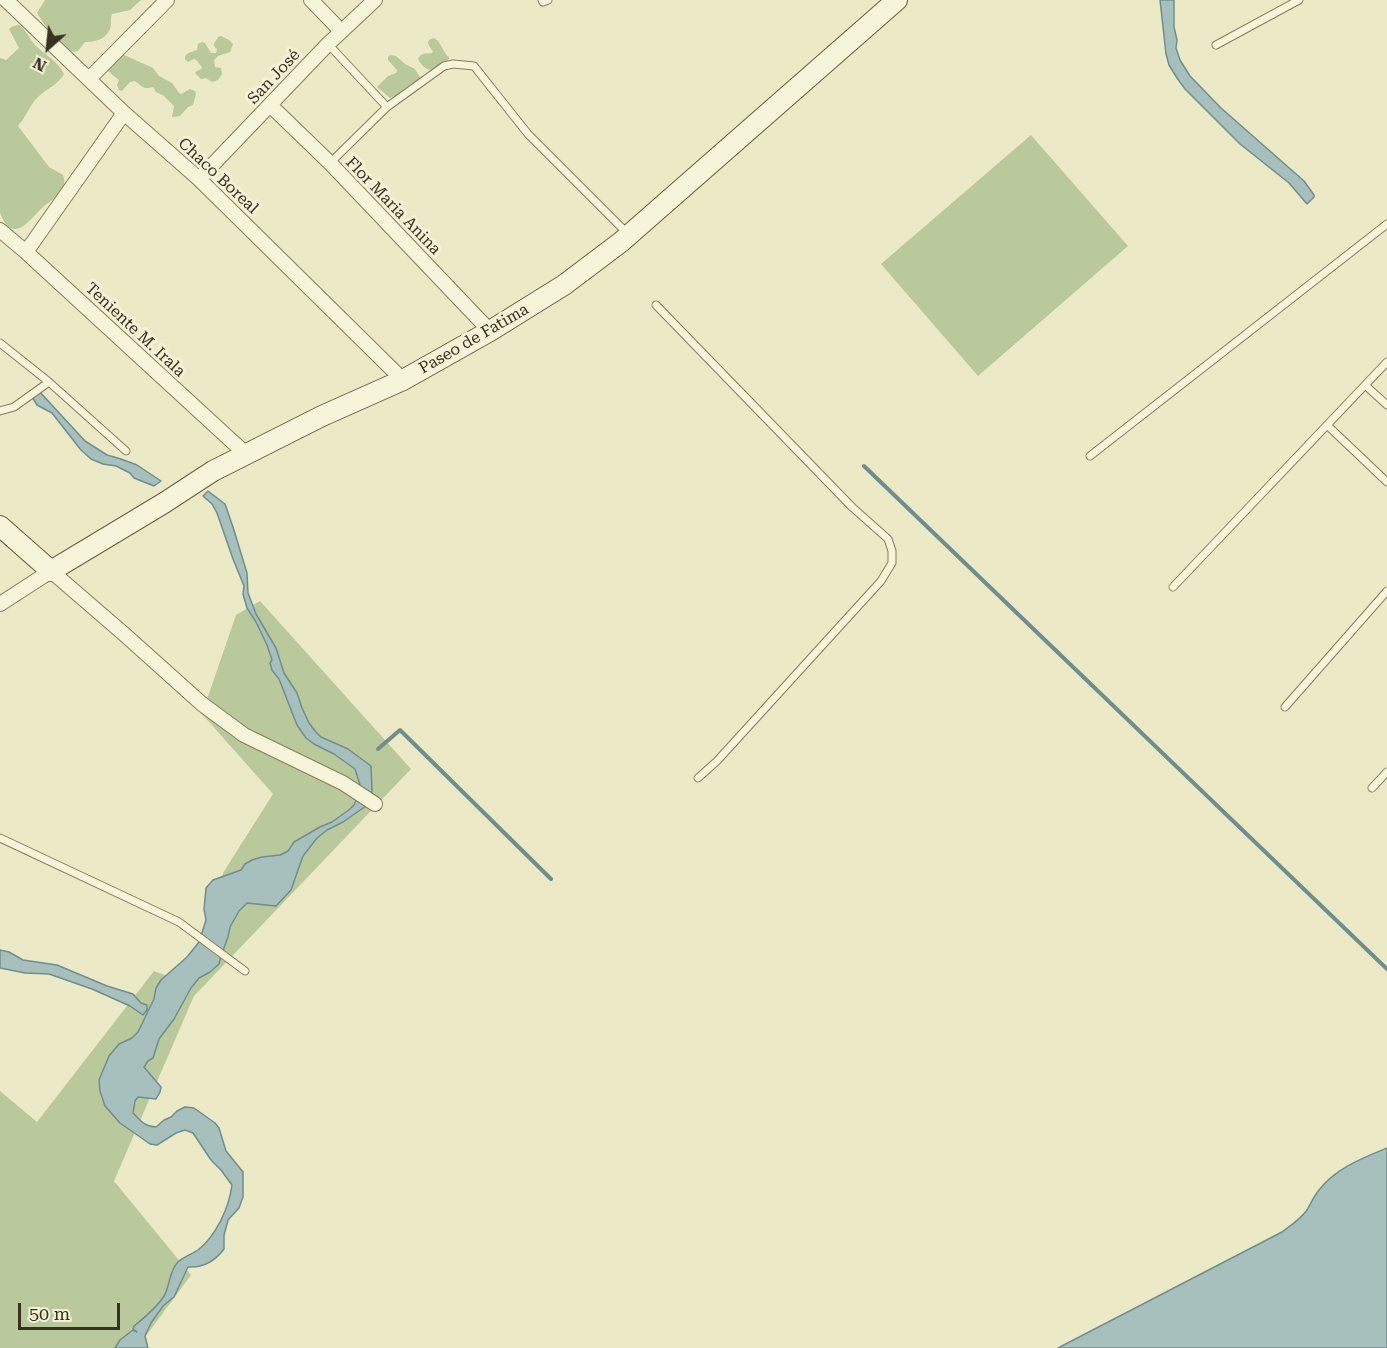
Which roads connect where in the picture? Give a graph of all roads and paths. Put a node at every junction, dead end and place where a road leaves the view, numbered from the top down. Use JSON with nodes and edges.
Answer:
{"nodes":[{"id":1,"x":6,"y":0,"type":"edge"},
{"id":2,"x":167,"y":0,"type":"edge"},
{"id":3,"x":311,"y":0,"type":"edge"},
{"id":4,"x":375,"y":0,"type":"edge"},
{"id":5,"x":542,"y":0,"type":"edge"},
{"id":6,"x":548,"y":0,"type":"edge"},
{"id":7,"x":897,"y":0,"type":"edge"},
{"id":8,"x":1299,"y":0,"type":"edge"},
{"id":9,"x":341,"y":31,"type":"junction"},
{"id":10,"x":328,"y":44,"type":"junction"},
{"id":11,"x":1216,"y":45,"type":"dead end"},
{"id":12,"x":89,"y":79,"type":"junction"},
{"id":13,"x":270,"y":105,"type":"junction"},
{"id":14,"x":387,"y":107,"type":"junction"},
{"id":15,"x":124,"y":113,"type":"junction"},
{"id":16,"x":330,"y":163,"type":"junction"},
{"id":17,"x":199,"y":179,"type":"junction"},
{"id":18,"x":1387,"y":224,"type":"edge"},
{"id":19,"x":1,"y":234,"type":"edge"},
{"id":20,"x":629,"y":235,"type":"junction"},
{"id":21,"x":26,"y":252,"type":"junction"},
{"id":22,"x":656,"y":305,"type":"dead end"},
{"id":23,"x":490,"y":331,"type":"junction"},
{"id":24,"x":0,"y":343,"type":"edge"},
{"id":25,"x":1387,"y":362,"type":"edge"},
{"id":26,"x":403,"y":380,"type":"junction"},
{"id":27,"x":49,"y":382,"type":"junction"},
{"id":28,"x":1365,"y":385,"type":"junction"},
{"id":29,"x":1387,"y":405,"type":"edge"},
{"id":30,"x":0,"y":411,"type":"edge"},
{"id":31,"x":1327,"y":425,"type":"junction"},
{"id":32,"x":126,"y":451,"type":"dead end"},
{"id":33,"x":247,"y":455,"type":"junction"},
{"id":34,"x":1090,"y":456,"type":"dead end"},
{"id":35,"x":1387,"y":482,"type":"edge"},
{"id":36,"x":0,"y":526,"type":"edge"},
{"id":37,"x":51,"y":571,"type":"junction"},
{"id":38,"x":1173,"y":587,"type":"dead end"},
{"id":39,"x":1387,"y":591,"type":"edge"},
{"id":40,"x":0,"y":604,"type":"edge"},
{"id":41,"x":1285,"y":707,"type":"dead end"},
{"id":42,"x":1387,"y":771,"type":"edge"},
{"id":43,"x":698,"y":778,"type":"dead end"},
{"id":44,"x":1372,"y":788,"type":"dead end"},
{"id":45,"x":375,"y":804,"type":"dead end"},
{"id":46,"x":0,"y":838,"type":"edge"},
{"id":47,"x":245,"y":970,"type":"dead end"}],
"edges":[{"from":1,"to":12,"type":"street","name":"Chaco Boreal"},
{"from":2,"to":12,"type":"street"},
{"from":3,"to":9,"type":"street"},
{"from":4,"to":9,"type":"street","name":"San José"},
{"from":5,"to":6,"type":"lane"},
{"from":7,"to":20,"type":"street","name":"Paseo de Fatima"},
{"from":8,"to":11,"type":"lane"},
{"from":9,"to":10,"type":"street","name":"San José"},
{"from":10,"to":13,"type":"street","name":"San José"},
{"from":10,"to":14,"type":"lane"},
{"from":12,"to":15,"type":"street","name":"Chaco Boreal"},
{"from":13,"to":16,"type":"street","name":"Flor Maria Anina"},
{"from":13,"to":17,"type":"street","name":"San José"},
{"from":14,"to":16,"type":"lane"},
{"from":14,"to":20,"type":"lane"},
{"from":15,"to":17,"type":"street","name":"Chaco Boreal"},
{"from":15,"to":21,"type":"street"},
{"from":16,"to":23,"type":"street","name":"Flor Maria Anina"},
{"from":17,"to":26,"type":"street","name":"Chaco Boreal"},
{"from":18,"to":34,"type":"lane"},
{"from":19,"to":21,"type":"street","name":"Teniente M. Irala"},
{"from":20,"to":23,"type":"street","name":"Paseo de Fatima"},
{"from":21,"to":33,"type":"street","name":"Teniente M. Irala"},
{"from":22,"to":43,"type":"lane"},
{"from":23,"to":26,"type":"street","name":"Paseo de Fatima"},
{"from":24,"to":27,"type":"lane"},
{"from":25,"to":28,"type":"lane"},
{"from":26,"to":33,"type":"street","name":"Paseo de Fatima"},
{"from":27,"to":30,"type":"lane"},
{"from":27,"to":32,"type":"lane"},
{"from":28,"to":29,"type":"lane"},
{"from":28,"to":31,"type":"lane"},
{"from":31,"to":35,"type":"lane"},
{"from":31,"to":38,"type":"lane"},
{"from":33,"to":37,"type":"street","name":"Paseo de Fatima"},
{"from":36,"to":37,"type":"street"},
{"from":37,"to":40,"type":"street","name":"Paseo de Fatima"},
{"from":37,"to":45,"type":"street"},
{"from":39,"to":41,"type":"lane"},
{"from":42,"to":44,"type":"lane"},
{"from":46,"to":47,"type":"lane"}]}
